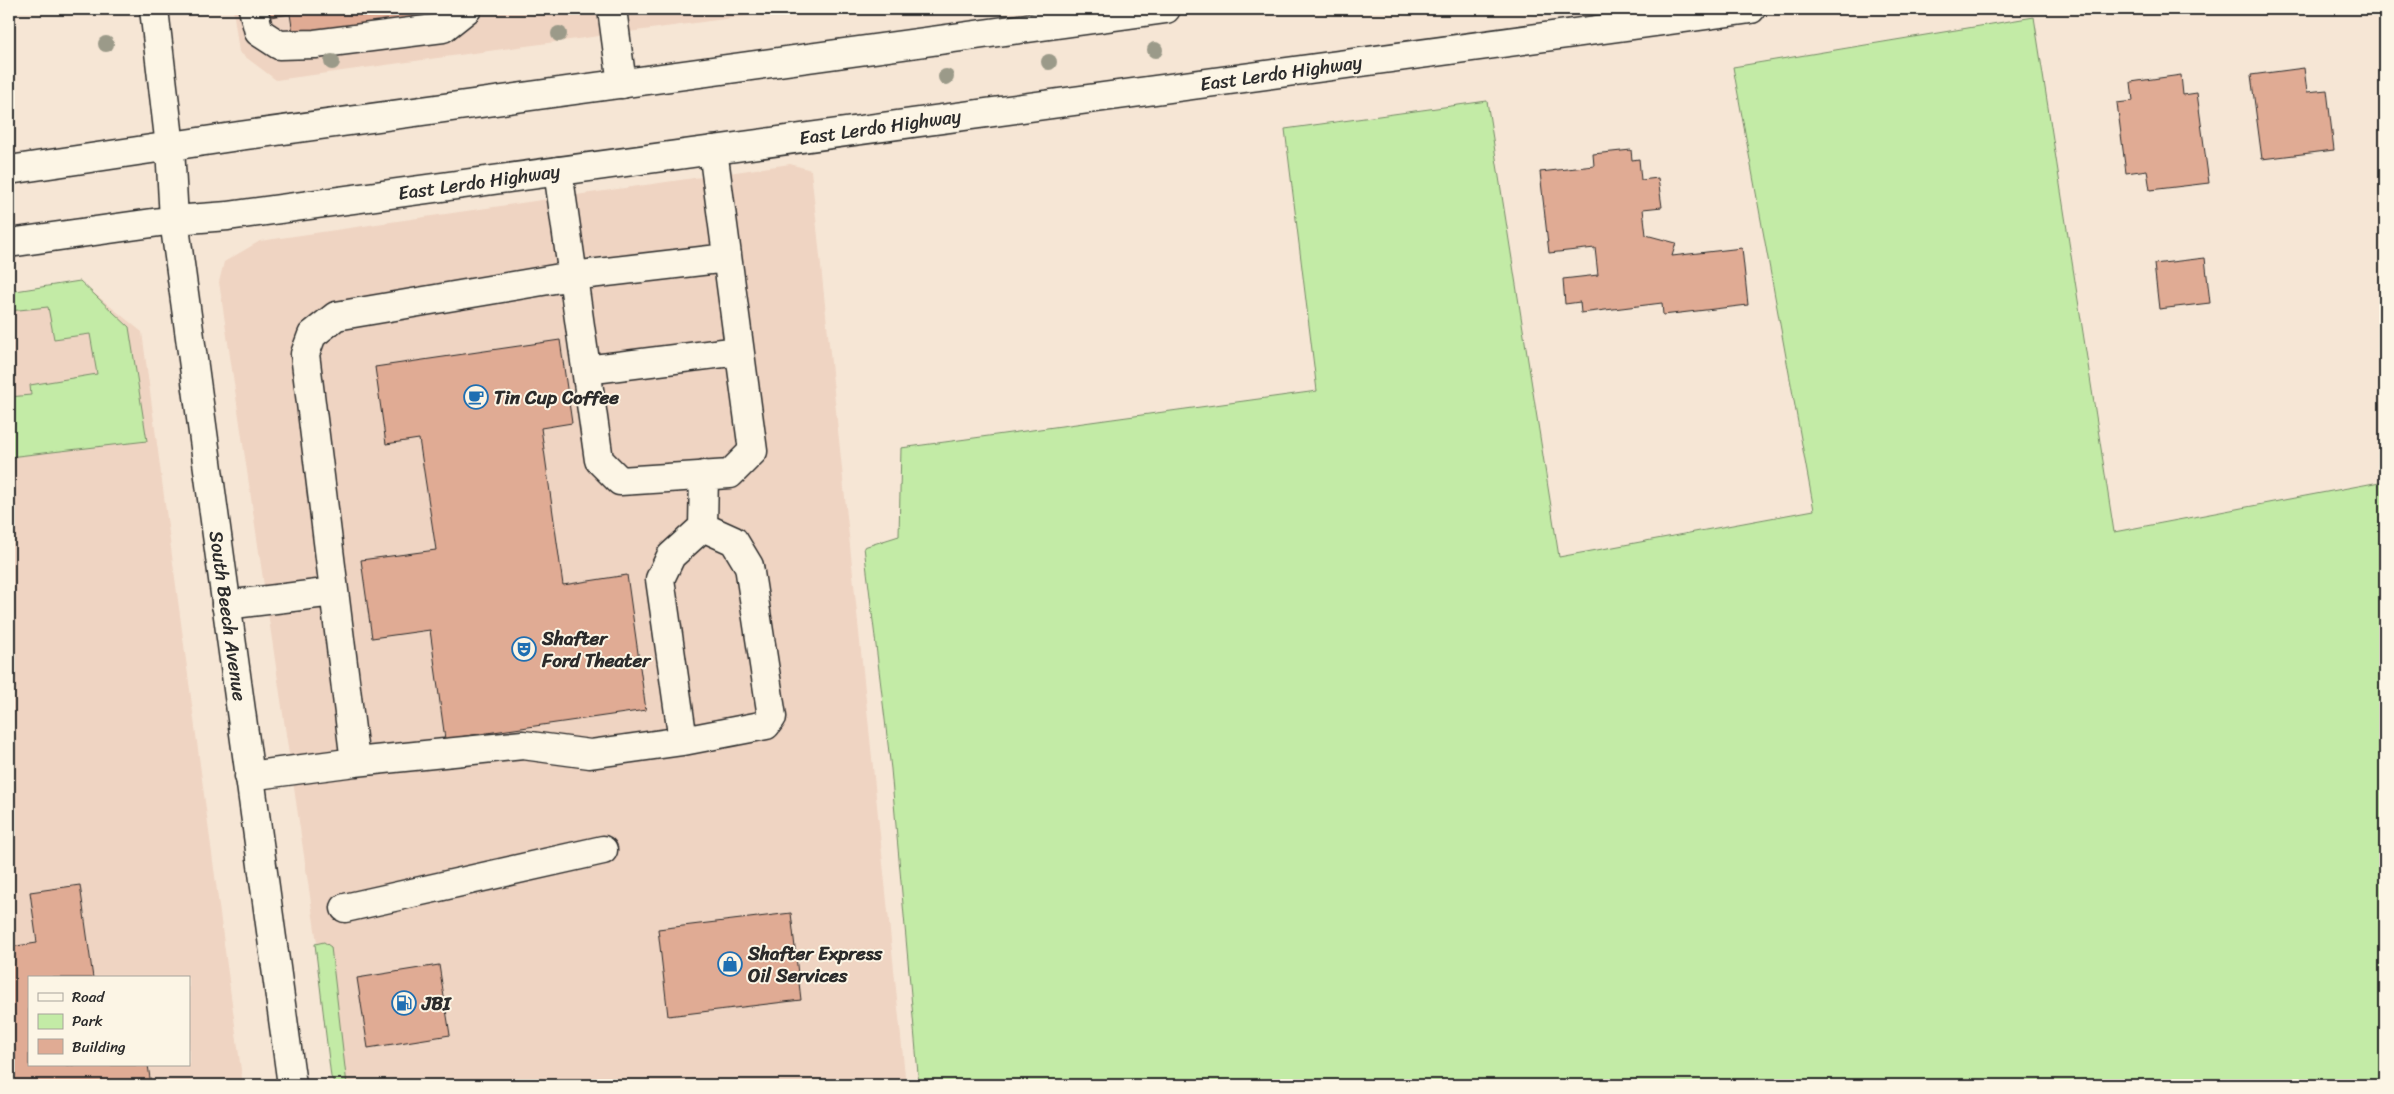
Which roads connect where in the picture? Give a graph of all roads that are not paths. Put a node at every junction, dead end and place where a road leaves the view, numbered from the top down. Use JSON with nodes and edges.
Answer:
{"nodes":[{"id":1,"x":154,"y":9,"type":"edge"},
{"id":2,"x":254,"y":9,"type":"edge"},
{"id":3,"x":467,"y":9,"type":"edge"},
{"id":4,"x":612,"y":9,"type":"edge"},
{"id":5,"x":1166,"y":9,"type":"edge"},
{"id":6,"x":1751,"y":9,"type":"edge"},
{"id":7,"x":622,"y":84,"type":"junction"},
{"id":8,"x":170,"y":146,"type":"junction"},
{"id":9,"x":712,"y":150,"type":"junction"},
{"id":10,"x":9,"y":170,"type":"edge"},
{"id":11,"x":558,"y":171,"type":"junction"},
{"id":12,"x":174,"y":220,"type":"junction"},
{"id":13,"x":9,"y":243,"type":"edge"},
{"id":14,"x":727,"y":258,"type":"junction"},
{"id":15,"x":572,"y":276,"type":"junction"},
{"id":16,"x":739,"y":351,"type":"junction"},
{"id":17,"x":586,"y":370,"type":"junction"},
{"id":18,"x":704,"y":475,"type":"junction"},
{"id":19,"x":703,"y":527,"type":"junction"},
{"id":20,"x":334,"y":592,"type":"junction"},
{"id":21,"x":226,"y":605,"type":"junction"},
{"id":22,"x":683,"y":741,"type":"junction"},
{"id":23,"x":355,"y":762,"type":"junction"},
{"id":24,"x":249,"y":776,"type":"junction"},
{"id":25,"x":603,"y":850,"type":"dead end"},
{"id":26,"x":345,"y":908,"type":"dead end"},
{"id":27,"x":292,"y":1085,"type":"edge"}],
"edges":[{"from":1,"to":8,"type":"main road","name":"South Beech Avenue"},
{"from":2,"to":3,"type":"main road"},
{"from":4,"to":7,"type":"main road"},
{"from":5,"to":7,"type":"main road"},
{"from":6,"to":9,"type":"main road","name":"East Lerdo Highway"},
{"from":7,"to":8,"type":"main road"},
{"from":8,"to":10,"type":"main road"},
{"from":8,"to":12,"type":"main road","name":"South Beech Avenue"},
{"from":9,"to":11,"type":"main road","name":"East Lerdo Highway"},
{"from":9,"to":14,"type":"main road"},
{"from":11,"to":12,"type":"main road","name":"East Lerdo Highway"},
{"from":11,"to":15,"type":"main road"},
{"from":12,"to":13,"type":"main road","name":"East Lerdo Highway"},
{"from":12,"to":21,"type":"main road","name":"South Beech Avenue"},
{"from":14,"to":15,"type":"main road"},
{"from":14,"to":16,"type":"main road"},
{"from":15,"to":17,"type":"main road"},
{"from":15,"to":20,"type":"main road"},
{"from":16,"to":17,"type":"main road"},
{"from":16,"to":18,"type":"main road"},
{"from":17,"to":18,"type":"main road"},
{"from":18,"to":19,"type":"main road"},
{"from":19,"to":22,"type":"main road"},
{"from":19,"to":22,"type":"main road"},
{"from":20,"to":21,"type":"main road"},
{"from":20,"to":23,"type":"main road"},
{"from":21,"to":24,"type":"main road","name":"South Beech Avenue"},
{"from":22,"to":23,"type":"main road"},
{"from":23,"to":24,"type":"main road"},
{"from":24,"to":27,"type":"main road","name":"South Beech Avenue"},
{"from":25,"to":26,"type":"main road"}]}
